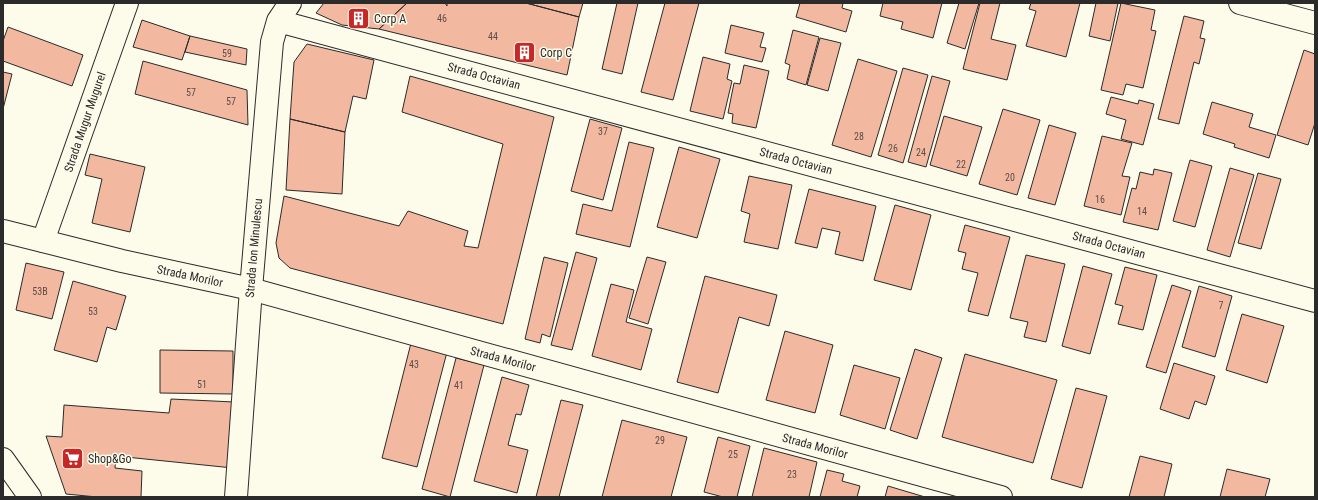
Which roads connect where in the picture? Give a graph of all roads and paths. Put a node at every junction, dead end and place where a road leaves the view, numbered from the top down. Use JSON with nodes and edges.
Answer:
{"nodes":[{"id":1,"x":127,"y":3,"type":"edge"},
{"id":2,"x":290,"y":3,"type":"edge"},
{"id":3,"x":1240,"y":3,"type":"edge"},
{"id":4,"x":278,"y":21,"type":"junction"},
{"id":5,"x":1315,"y":23,"type":"edge"},
{"id":6,"x":3,"y":231,"type":"edge"},
{"id":7,"x":43,"y":241,"type":"junction"},
{"id":8,"x":250,"y":289,"type":"junction"},
{"id":9,"x":1315,"y":301,"type":"edge"},
{"id":10,"x":3,"y":459,"type":"edge"},
{"id":11,"x":30,"y":497,"type":"edge"},
{"id":12,"x":236,"y":497,"type":"edge"},
{"id":13,"x":1001,"y":497,"type":"edge"}],
"edges":[{"from":1,"to":7,"type":"street","name":"Strada Mugur Mugurel"},
{"from":2,"to":4,"type":"street","name":"Strada Ion Minulescu"},
{"from":3,"to":5,"type":"street"},
{"from":4,"to":8,"type":"street","name":"Strada Ion Minulescu"},
{"from":4,"to":9,"type":"street","name":"Strada Octavian"},
{"from":6,"to":7,"type":"street","name":"Strada Morilor"},
{"from":7,"to":8,"type":"street","name":"Strada Morilor"},
{"from":8,"to":12,"type":"street","name":"Strada Ion Minulescu"},
{"from":8,"to":13,"type":"street","name":"Strada Morilor"},
{"from":10,"to":11,"type":"street"}]}
